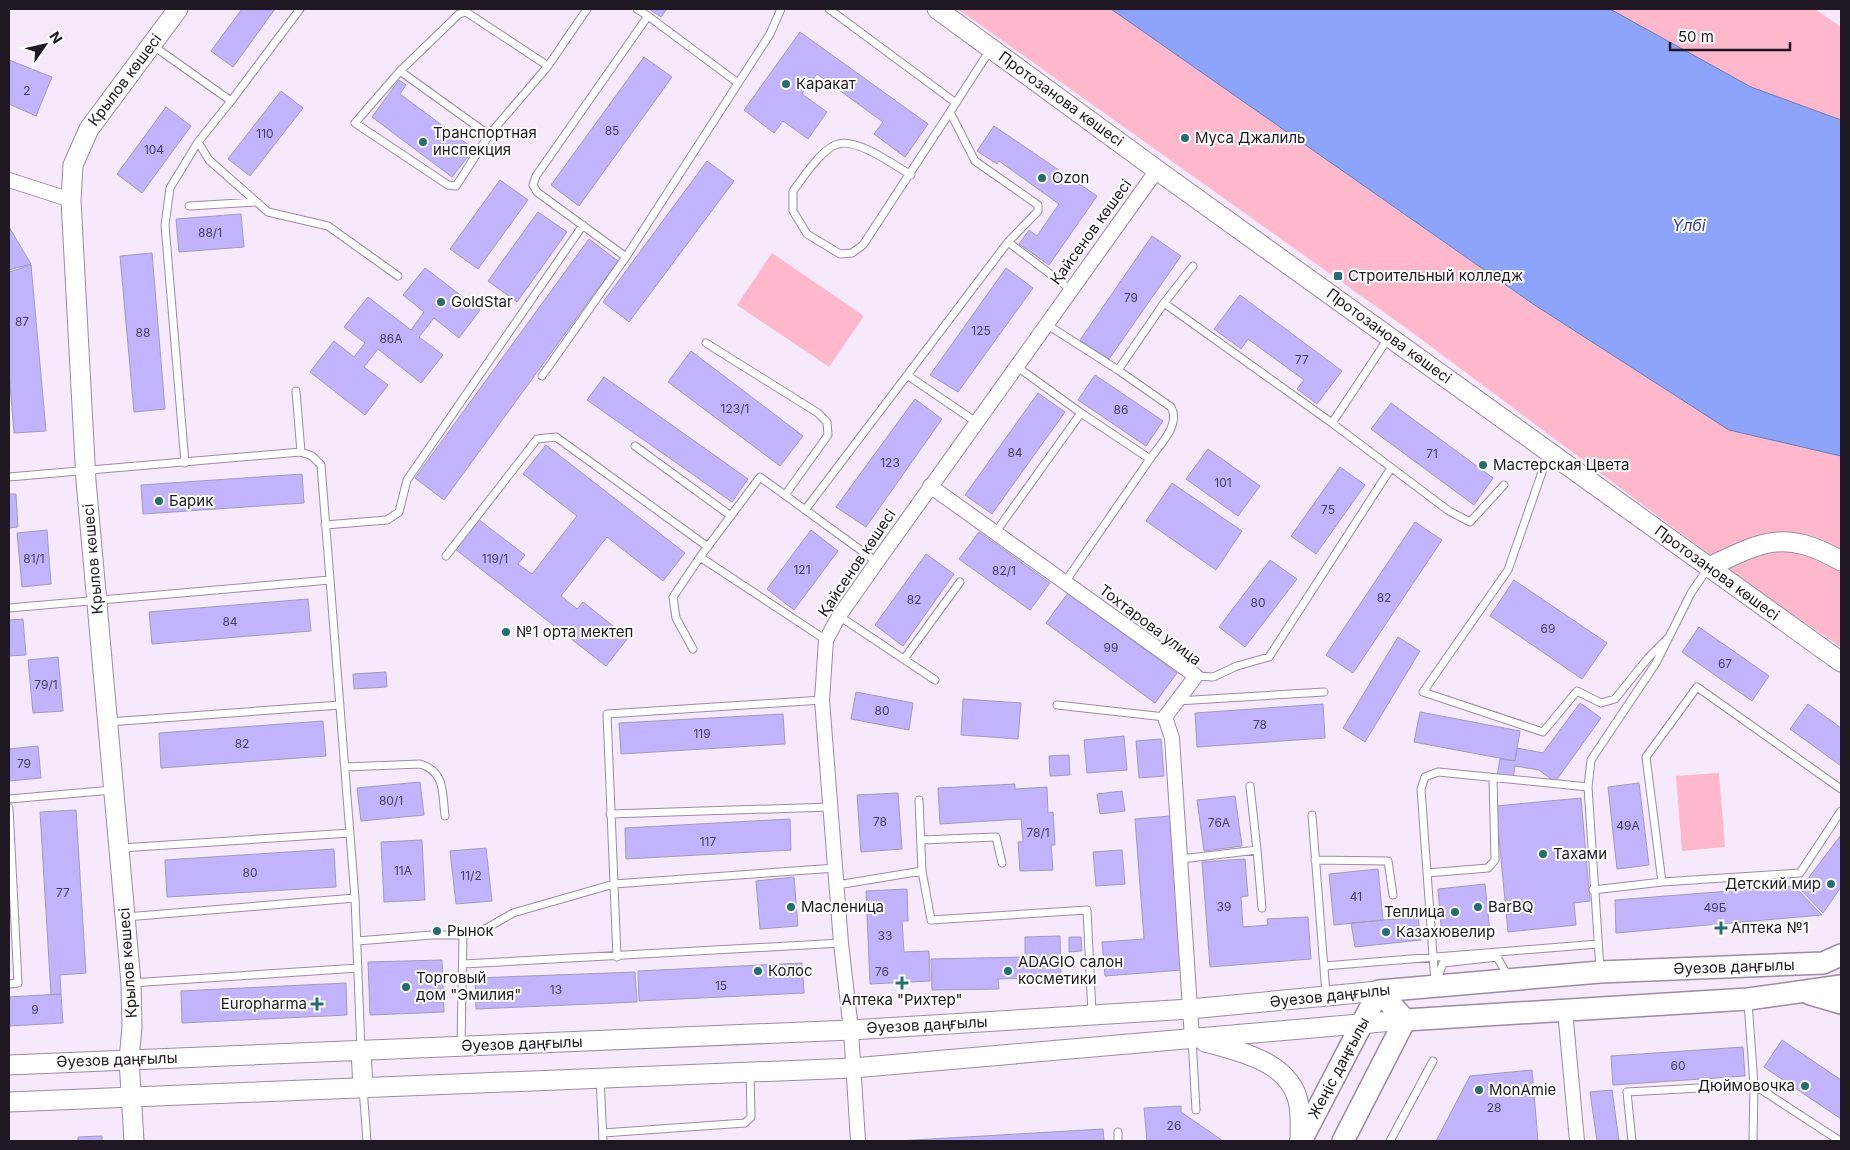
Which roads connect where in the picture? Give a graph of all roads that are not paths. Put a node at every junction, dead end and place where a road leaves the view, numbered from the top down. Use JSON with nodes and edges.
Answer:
{"nodes":[{"id":1,"x":178,"y":9,"type":"edge"},
{"id":2,"x":300,"y":9,"type":"edge"},
{"id":3,"x":587,"y":9,"type":"edge"},
{"id":4,"x":637,"y":9,"type":"edge"},
{"id":5,"x":781,"y":9,"type":"edge"},
{"id":6,"x":830,"y":9,"type":"edge"},
{"id":7,"x":938,"y":9,"type":"edge"},
{"id":8,"x":648,"y":16,"type":"junction"},
{"id":9,"x":152,"y":45,"type":"junction"},
{"id":10,"x":991,"y":48,"type":"junction"},
{"id":11,"x":548,"y":66,"type":"junction"},
{"id":12,"x":400,"y":71,"type":"junction"},
{"id":13,"x":738,"y":83,"type":"junction"},
{"id":14,"x":231,"y":101,"type":"junction"},
{"id":15,"x":956,"y":103,"type":"junction"},
{"id":16,"x":950,"y":112,"type":"junction"},
{"id":17,"x":489,"y":135,"type":"junction"},
{"id":18,"x":198,"y":142,"type":"junction"},
{"id":19,"x":1157,"y":170,"type":"junction"},
{"id":20,"x":911,"y":175,"type":"junction"},
{"id":21,"x":9,"y":180,"type":"edge"},
{"id":22,"x":71,"y":200,"type":"junction"},
{"id":23,"x":256,"y":202,"type":"junction"},
{"id":24,"x":189,"y":206,"type":"dead end"},
{"id":25,"x":583,"y":226,"type":"junction"},
{"id":26,"x":1008,"y":242,"type":"junction"},
{"id":27,"x":626,"y":257,"type":"junction"},
{"id":28,"x":1193,"y":266,"type":"dead end"},
{"id":29,"x":398,"y":276,"type":"dead end"},
{"id":30,"x":1070,"y":289,"type":"junction"},
{"id":31,"x":1164,"y":303,"type":"junction"},
{"id":32,"x":1046,"y":324,"type":"junction"},
{"id":33,"x":1389,"y":337,"type":"junction"},
{"id":34,"x":706,"y":343,"type":"dead end"},
{"id":35,"x":1016,"y":366,"type":"junction"},
{"id":36,"x":1118,"y":370,"type":"junction"},
{"id":37,"x":907,"y":375,"type":"junction"},
{"id":38,"x":542,"y":376,"type":"dead end"},
{"id":39,"x":296,"y":391,"type":"dead end"},
{"id":40,"x":1081,"y":413,"type":"junction"},
{"id":41,"x":976,"y":422,"type":"junction"},
{"id":42,"x":1332,"y":423,"type":"junction"},
{"id":43,"x":635,"y":446,"type":"dead end"},
{"id":44,"x":301,"y":452,"type":"junction"},
{"id":45,"x":1549,"y":452,"type":"junction"},
{"id":46,"x":1150,"y":459,"type":"junction"},
{"id":47,"x":186,"y":463,"type":"junction"},
{"id":48,"x":1391,"y":468,"type":"junction"},
{"id":49,"x":86,"y":472,"type":"junction"},
{"id":50,"x":9,"y":477,"type":"edge"},
{"id":51,"x":1504,"y":485,"type":"dead end"},
{"id":52,"x":930,"y":486,"type":"junction"},
{"id":53,"x":785,"y":496,"type":"junction"},
{"id":54,"x":805,"y":510,"type":"junction"},
{"id":55,"x":731,"y":516,"type":"junction"},
{"id":56,"x":325,"y":525,"type":"junction"},
{"id":57,"x":995,"y":533,"type":"junction"},
{"id":58,"x":708,"y":547,"type":"junction"},
{"id":59,"x":446,"y":556,"type":"dead end"},
{"id":60,"x":700,"y":557,"type":"junction"},
{"id":61,"x":1841,"y":561,"type":"edge"},
{"id":62,"x":877,"y":562,"type":"junction"},
{"id":63,"x":1709,"y":566,"type":"junction"},
{"id":64,"x":330,"y":580,"type":"junction"},
{"id":65,"x":960,"y":582,"type":"dead end"},
{"id":66,"x":1065,"y":582,"type":"junction"},
{"id":67,"x":97,"y":601,"type":"junction"},
{"id":68,"x":9,"y":608,"type":"edge"},
{"id":69,"x":839,"y":616,"type":"junction"},
{"id":70,"x":1668,"y":638,"type":"junction"},
{"id":71,"x":826,"y":640,"type":"junction"},
{"id":72,"x":693,"y":649,"type":"dead end"},
{"id":73,"x":904,"y":659,"type":"junction"},
{"id":74,"x":1841,"y":662,"type":"edge"},
{"id":75,"x":1196,"y":676,"type":"junction"},
{"id":76,"x":935,"y":680,"type":"dead end"},
{"id":77,"x":1324,"y":692,"type":"dead end"},
{"id":78,"x":822,"y":700,"type":"junction"},
{"id":79,"x":1177,"y":701,"type":"junction"},
{"id":80,"x":1057,"y":704,"type":"dead end"},
{"id":81,"x":340,"y":706,"type":"junction"},
{"id":82,"x":1165,"y":717,"type":"junction"},
{"id":83,"x":107,"y":722,"type":"junction"},
{"id":84,"x":345,"y":767,"type":"junction"},
{"id":85,"x":1493,"y":778,"type":"junction"},
{"id":86,"x":1250,"y":786,"type":"dead end"},
{"id":87,"x":1588,"y":787,"type":"junction"},
{"id":88,"x":114,"y":790,"type":"junction"},
{"id":89,"x":1841,"y":790,"type":"edge"},
{"id":90,"x":9,"y":799,"type":"edge"},
{"id":91,"x":919,"y":800,"type":"dead end"},
{"id":92,"x":831,"y":807,"type":"junction"},
{"id":93,"x":9,"y":808,"type":"edge"},
{"id":94,"x":1841,"y":811,"type":"edge"},
{"id":95,"x":610,"y":814,"type":"junction"},
{"id":96,"x":1312,"y":815,"type":"dead end"},
{"id":97,"x":445,"y":816,"type":"dead end"},
{"id":98,"x":350,"y":833,"type":"junction"},
{"id":99,"x":921,"y":840,"type":"junction"},
{"id":100,"x":119,"y":848,"type":"junction"},
{"id":101,"x":1257,"y":850,"type":"junction"},
{"id":102,"x":1181,"y":859,"type":"junction"},
{"id":103,"x":1315,"y":860,"type":"junction"},
{"id":104,"x":1002,"y":863,"type":"dead end"},
{"id":105,"x":836,"y":868,"type":"junction"},
{"id":106,"x":922,"y":871,"type":"junction"},
{"id":107,"x":1427,"y":873,"type":"junction"},
{"id":108,"x":1662,"y":882,"type":"junction"},
{"id":109,"x":614,"y":884,"type":"junction"},
{"id":110,"x":837,"y":885,"type":"junction"},
{"id":111,"x":1593,"y":890,"type":"junction"},
{"id":112,"x":1393,"y":895,"type":"dead end"},
{"id":113,"x":355,"y":898,"type":"junction"},
{"id":114,"x":1262,"y":908,"type":"dead end"},
{"id":115,"x":124,"y":917,"type":"junction"},
{"id":116,"x":462,"y":935,"type":"junction"},
{"id":117,"x":357,"y":941,"type":"junction"},
{"id":118,"x":841,"y":943,"type":"junction"},
{"id":119,"x":1598,"y":944,"type":"junction"},
{"id":120,"x":1841,"y":955,"type":"edge"},
{"id":121,"x":617,"y":957,"type":"junction"},
{"id":122,"x":1433,"y":957,"type":"junction"},
{"id":123,"x":462,"y":964,"type":"junction"},
{"id":124,"x":1324,"y":966,"type":"junction"},
{"id":125,"x":358,"y":968,"type":"junction"},
{"id":126,"x":1600,"y":972,"type":"junction"},
{"id":127,"x":131,"y":983,"type":"junction"},
{"id":128,"x":9,"y":984,"type":"edge"},
{"id":129,"x":1435,"y":986,"type":"junction"},
{"id":130,"x":1841,"y":986,"type":"edge"},
{"id":131,"x":1379,"y":991,"type":"junction"},
{"id":132,"x":1803,"y":991,"type":"junction"},
{"id":133,"x":1327,"y":997,"type":"junction"},
{"id":134,"x":1748,"y":999,"type":"junction"},
{"id":135,"x":1841,"y":1003,"type":"edge"},
{"id":136,"x":1190,"y":1009,"type":"junction"},
{"id":137,"x":1565,"y":1010,"type":"junction"},
{"id":138,"x":1114,"y":1014,"type":"junction"},
{"id":139,"x":1092,"y":1015,"type":"junction"},
{"id":140,"x":1405,"y":1020,"type":"junction"},
{"id":141,"x":1362,"y":1024,"type":"junction"},
{"id":142,"x":851,"y":1030,"type":"junction"},
{"id":143,"x":1192,"y":1038,"type":"junction"},
{"id":144,"x":1117,"y":1045,"type":"junction"},
{"id":145,"x":461,"y":1046,"type":"junction"},
{"id":146,"x":361,"y":1050,"type":"junction"},
{"id":147,"x":129,"y":1060,"type":"junction"},
{"id":148,"x":1433,"y":1061,"type":"dead end"},
{"id":149,"x":9,"y":1065,"type":"edge"},
{"id":150,"x":853,"y":1068,"type":"junction"},
{"id":151,"x":750,"y":1072,"type":"junction"},
{"id":152,"x":600,"y":1078,"type":"junction"},
{"id":153,"x":1754,"y":1085,"type":"junction"},
{"id":154,"x":364,"y":1088,"type":"junction"},
{"id":155,"x":131,"y":1097,"type":"junction"},
{"id":156,"x":9,"y":1102,"type":"edge"},
{"id":157,"x":1196,"y":1110,"type":"dead end"},
{"id":158,"x":1118,"y":1132,"type":"dead end"},
{"id":159,"x":603,"y":1137,"type":"edge"},
{"id":160,"x":134,"y":1141,"type":"edge"},
{"id":161,"x":367,"y":1141,"type":"edge"},
{"id":162,"x":858,"y":1141,"type":"edge"},
{"id":163,"x":1118,"y":1141,"type":"edge"},
{"id":164,"x":1300,"y":1141,"type":"edge"},
{"id":165,"x":1342,"y":1141,"type":"edge"},
{"id":166,"x":1390,"y":1141,"type":"edge"},
{"id":167,"x":1577,"y":1141,"type":"edge"},
{"id":168,"x":1632,"y":1141,"type":"edge"},
{"id":169,"x":1753,"y":1141,"type":"edge"},
{"id":170,"x":1840,"y":1141,"type":"edge"}],
"edges":[{"from":1,"to":9,"type":"main road","name":"Крылов көшесі"},
{"from":2,"to":14,"type":"lane"},
{"from":3,"to":11,"type":"lane"},
{"from":4,"to":8,"type":"lane"},
{"from":5,"to":13,"type":"lane"},
{"from":6,"to":15,"type":"lane"},
{"from":7,"to":10,"type":"main road","name":"Протозанова көшесі"},
{"from":8,"to":13,"type":"lane"},
{"from":8,"to":25,"type":"lane"},
{"from":9,"to":14,"type":"lane"},
{"from":9,"to":22,"type":"main road","name":"Крылов көшесі"},
{"from":10,"to":15,"type":"lane"},
{"from":10,"to":19,"type":"main road","name":"Протозанова көшесі"},
{"from":11,"to":12,"type":"lane"},
{"from":11,"to":17,"type":"lane"},
{"from":12,"to":17,"type":"lane"},
{"from":12,"to":17,"type":"lane"},
{"from":13,"to":27,"type":"lane"},
{"from":14,"to":18,"type":"lane"},
{"from":15,"to":16,"type":"lane"},
{"from":16,"to":20,"type":"lane"},
{"from":16,"to":26,"type":"lane"},
{"from":18,"to":23,"type":"lane"},
{"from":18,"to":47,"type":"lane"},
{"from":19,"to":30,"type":"street","name":"Қайсенов көшесі"},
{"from":19,"to":33,"type":"main road","name":"Протозанова көшесі"},
{"from":20,"to":20,"type":"lane"},
{"from":21,"to":22,"type":"street"},
{"from":22,"to":49,"type":"main road","name":"Крылов көшесі"},
{"from":23,"to":24,"type":"lane"},
{"from":23,"to":29,"type":"lane"},
{"from":25,"to":27,"type":"lane"},
{"from":25,"to":56,"type":"lane"},
{"from":26,"to":30,"type":"lane"},
{"from":26,"to":37,"type":"lane"},
{"from":27,"to":38,"type":"lane"},
{"from":28,"to":31,"type":"lane"},
{"from":30,"to":32,"type":"street","name":"Қайсенов көшесі"},
{"from":31,"to":36,"type":"lane"},
{"from":31,"to":42,"type":"lane"},
{"from":32,"to":35,"type":"street","name":"Қайсенов көшесі"},
{"from":32,"to":36,"type":"lane"},
{"from":33,"to":42,"type":"lane"},
{"from":33,"to":45,"type":"main road","name":"Протозанова көшесі"},
{"from":34,"to":53,"type":"lane"},
{"from":35,"to":40,"type":"lane"},
{"from":35,"to":41,"type":"street","name":"Қайсенов көшесі"},
{"from":36,"to":46,"type":"lane"},
{"from":37,"to":41,"type":"lane"},
{"from":37,"to":54,"type":"lane"},
{"from":39,"to":44,"type":"lane"},
{"from":40,"to":46,"type":"lane"},
{"from":40,"to":57,"type":"lane"},
{"from":41,"to":52,"type":"street","name":"Қайсенов көшесі"},
{"from":42,"to":48,"type":"lane"},
{"from":43,"to":55,"type":"lane"},
{"from":44,"to":47,"type":"lane"},
{"from":44,"to":56,"type":"lane"},
{"from":45,"to":63,"type":"main road","name":"Протозанова көшесі"},
{"from":45,"to":70,"type":"lane"},
{"from":46,"to":66,"type":"lane"},
{"from":47,"to":49,"type":"lane"},
{"from":48,"to":51,"type":"lane"},
{"from":48,"to":75,"type":"lane"},
{"from":49,"to":50,"type":"lane"},
{"from":49,"to":67,"type":"main road","name":"Крылов көшесі"},
{"from":52,"to":57,"type":"street","name":"Тохтарова улица"},
{"from":52,"to":62,"type":"street","name":"Қайсенов көшесі"},
{"from":53,"to":54,"type":"lane"},
{"from":53,"to":55,"type":"lane"},
{"from":54,"to":62,"type":"lane"},
{"from":55,"to":58,"type":"lane"},
{"from":56,"to":64,"type":"lane"},
{"from":57,"to":66,"type":"street","name":"Тохтарова улица"},
{"from":58,"to":59,"type":"lane"},
{"from":58,"to":60,"type":"lane"},
{"from":60,"to":71,"type":"lane"},
{"from":60,"to":72,"type":"lane"},
{"from":61,"to":63,"type":"main road"},
{"from":62,"to":69,"type":"street","name":"Қайсенов көшесі"},
{"from":63,"to":70,"type":"lane"},
{"from":63,"to":74,"type":"main road","name":"Протозанова көшесі"},
{"from":64,"to":67,"type":"lane"},
{"from":64,"to":81,"type":"lane"},
{"from":65,"to":73,"type":"lane"},
{"from":66,"to":75,"type":"street","name":"Тохтарова улица"},
{"from":67,"to":68,"type":"lane"},
{"from":67,"to":83,"type":"main road","name":"Крылов көшесі"},
{"from":69,"to":71,"type":"street","name":"Қайсенов көшесі"},
{"from":69,"to":73,"type":"lane"},
{"from":70,"to":87,"type":"lane"},
{"from":71,"to":78,"type":"street","name":"Қайсенов көшесі"},
{"from":73,"to":76,"type":"lane"},
{"from":75,"to":79,"type":"street","name":"Тохтарова улица"},
{"from":77,"to":79,"type":"lane"},
{"from":78,"to":92,"type":"street","name":"Қайсенов көшесі"},
{"from":78,"to":95,"type":"lane"},
{"from":79,"to":82,"type":"street","name":"Тохтарова улица"},
{"from":80,"to":82,"type":"lane"},
{"from":81,"to":83,"type":"lane"},
{"from":81,"to":84,"type":"lane"},
{"from":82,"to":102,"type":"street"},
{"from":83,"to":88,"type":"main road","name":"Крылов көшесі"},
{"from":84,"to":97,"type":"lane"},
{"from":84,"to":98,"type":"lane"},
{"from":85,"to":87,"type":"lane"},
{"from":85,"to":107,"type":"lane"},
{"from":85,"to":107,"type":"lane"},
{"from":86,"to":101,"type":"lane"},
{"from":87,"to":111,"type":"lane"},
{"from":88,"to":90,"type":"lane"},
{"from":88,"to":100,"type":"main road","name":"Крылов көшесі"},
{"from":89,"to":108,"type":"lane"},
{"from":91,"to":99,"type":"lane"},
{"from":92,"to":95,"type":"lane"},
{"from":92,"to":105,"type":"street","name":"Қайсенов көшесі"},
{"from":93,"to":128,"type":"lane"},
{"from":94,"to":108,"type":"lane"},
{"from":95,"to":109,"type":"lane"},
{"from":96,"to":103,"type":"lane"},
{"from":98,"to":100,"type":"lane"},
{"from":98,"to":113,"type":"lane"},
{"from":99,"to":104,"type":"lane"},
{"from":99,"to":106,"type":"lane"},
{"from":100,"to":115,"type":"main road","name":"Крылов көшесі"},
{"from":101,"to":102,"type":"lane"},
{"from":101,"to":114,"type":"lane"},
{"from":102,"to":136,"type":"street"},
{"from":103,"to":112,"type":"lane"},
{"from":103,"to":124,"type":"lane"},
{"from":105,"to":109,"type":"lane"},
{"from":105,"to":110,"type":"street","name":"Қайсенов көшесі"},
{"from":106,"to":110,"type":"lane"},
{"from":106,"to":139,"type":"lane"},
{"from":107,"to":122,"type":"lane"},
{"from":108,"to":111,"type":"lane"},
{"from":109,"to":116,"type":"lane"},
{"from":109,"to":121,"type":"lane"},
{"from":110,"to":118,"type":"street","name":"Қайсенов көшесі"},
{"from":111,"to":119,"type":"lane"},
{"from":113,"to":115,"type":"lane"},
{"from":113,"to":117,"type":"lane"},
{"from":115,"to":127,"type":"main road","name":"Крылов көшесі"},
{"from":116,"to":117,"type":"lane"},
{"from":116,"to":123,"type":"lane"},
{"from":117,"to":125,"type":"lane"},
{"from":118,"to":121,"type":"lane"},
{"from":118,"to":142,"type":"street","name":"Қайсенов көшесі"},
{"from":119,"to":122,"type":"lane"},
{"from":119,"to":126,"type":"lane"},
{"from":120,"to":126,"type":"main road","name":"Әуезов даңғылы"},
{"from":121,"to":123,"type":"lane"},
{"from":122,"to":124,"type":"lane"},
{"from":122,"to":129,"type":"lane"},
{"from":123,"to":145,"type":"lane"},
{"from":124,"to":133,"type":"lane"},
{"from":125,"to":127,"type":"lane"},
{"from":125,"to":146,"type":"lane"},
{"from":126,"to":129,"type":"main road","name":"Әуезов даңғылы"},
{"from":127,"to":147,"type":"main road","name":"Крылов көшесі"},
{"from":129,"to":131,"type":"main road","name":"Әуезов даңғылы"},
{"from":130,"to":132,"type":"main road","name":"Әуезов даңғылы"},
{"from":131,"to":133,"type":"main road","name":"Әуезов даңғылы"},
{"from":131,"to":140,"type":"main road"},
{"from":131,"to":141,"type":"main road","name":"Жеңіс даңғылы"},
{"from":132,"to":134,"type":"main road","name":"Әуезов даңғылы"},
{"from":132,"to":135,"type":"main road"},
{"from":133,"to":136,"type":"main road","name":"Әуезов даңғылы"},
{"from":134,"to":137,"type":"main road","name":"Әуезов даңғылы"},
{"from":134,"to":153,"type":"lane"},
{"from":136,"to":138,"type":"main road","name":"Әуезов даңғылы"},
{"from":136,"to":143,"type":"street"},
{"from":137,"to":140,"type":"main road","name":"Әуезов даңғылы"},
{"from":137,"to":167,"type":"street"},
{"from":138,"to":139,"type":"main road","name":"Әуезов даңғылы"},
{"from":138,"to":144,"type":"main road"},
{"from":139,"to":142,"type":"main road","name":"Әуезов даңғылы"},
{"from":140,"to":141,"type":"main road","name":"Әуезов даңғылы"},
{"from":140,"to":165,"type":"main road"},
{"from":141,"to":143,"type":"main road","name":"Әуезов даңғылы"},
{"from":141,"to":164,"type":"main road","name":"Жеңіс даңғылы"},
{"from":142,"to":145,"type":"main road","name":"Әуезов даңғылы"},
{"from":142,"to":150,"type":"street","name":"Қайсенов көшесі"},
{"from":143,"to":144,"type":"main road","name":"Әуезов даңғылы"},
{"from":143,"to":157,"type":"lane"},
{"from":143,"to":164,"type":"main road"},
{"from":144,"to":150,"type":"main road","name":"Әуезов даңғылы"},
{"from":145,"to":146,"type":"main road","name":"Әуезов даңғылы"},
{"from":146,"to":147,"type":"main road","name":"Әуезов даңғылы"},
{"from":146,"to":154,"type":"main road"},
{"from":147,"to":149,"type":"main road","name":"Әуезов даңғылы"},
{"from":147,"to":155,"type":"main road","name":"Крылов көшесі"},
{"from":148,"to":166,"type":"lane"},
{"from":150,"to":151,"type":"main road","name":"Әуезов даңғылы"},
{"from":150,"to":162,"type":"street","name":"Қайсенов көшесі"},
{"from":151,"to":152,"type":"main road","name":"Әуезов даңғылы"},
{"from":151,"to":159,"type":"lane"},
{"from":152,"to":154,"type":"main road","name":"Әуезов даңғылы"},
{"from":152,"to":159,"type":"lane"},
{"from":153,"to":168,"type":"lane"},
{"from":153,"to":169,"type":"lane"},
{"from":153,"to":170,"type":"lane"},
{"from":154,"to":155,"type":"main road","name":"Әуезов даңғылы"},
{"from":154,"to":161,"type":"lane"},
{"from":155,"to":156,"type":"main road","name":"Әуезов даңғылы"},
{"from":155,"to":160,"type":"main road","name":"Крылов көшесі"},
{"from":158,"to":163,"type":"lane"}]}
